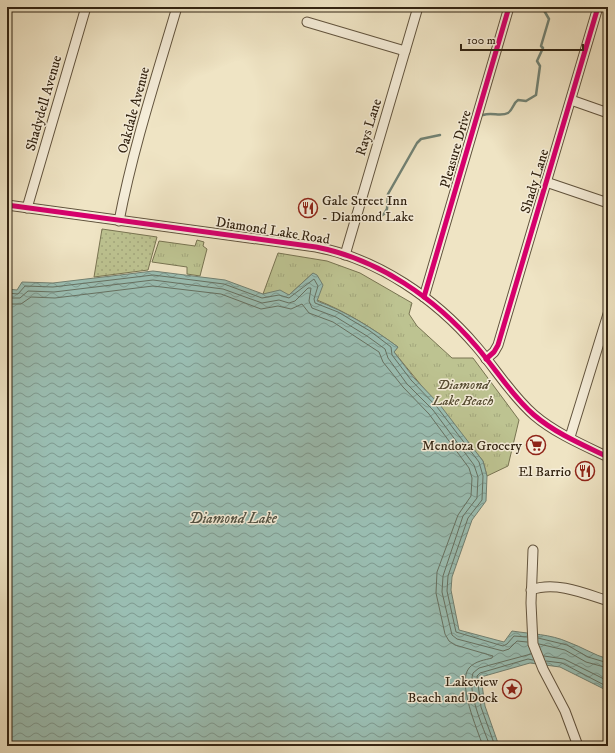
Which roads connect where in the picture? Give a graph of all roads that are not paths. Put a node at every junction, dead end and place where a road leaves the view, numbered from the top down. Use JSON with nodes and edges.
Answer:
{"nodes":[{"id":1,"x":86,"y":7,"type":"edge"},
{"id":2,"x":177,"y":7,"type":"edge"},
{"id":3,"x":418,"y":7,"type":"edge"},
{"id":4,"x":509,"y":7,"type":"edge"},
{"id":5,"x":598,"y":7,"type":"edge"},
{"id":6,"x":307,"y":22,"type":"dead end"},
{"id":7,"x":405,"y":51,"type":"junction"},
{"id":8,"x":571,"y":100,"type":"junction"},
{"id":9,"x":608,"y":113,"type":"edge"},
{"id":10,"x":546,"y":182,"type":"junction"},
{"id":11,"x":608,"y":203,"type":"edge"},
{"id":12,"x":7,"y":204,"type":"edge"},
{"id":13,"x":27,"y":208,"type":"junction"},
{"id":14,"x":119,"y":221,"type":"junction"},
{"id":15,"x":345,"y":255,"type":"junction"},
{"id":16,"x":424,"y":297,"type":"junction"},
{"id":17,"x":608,"y":314,"type":"edge"},
{"id":18,"x":486,"y":359,"type":"junction"},
{"id":19,"x":570,"y":437,"type":"junction"},
{"id":20,"x":608,"y":457,"type":"edge"},
{"id":21,"x":533,"y":550,"type":"dead end"},
{"id":22,"x":531,"y":590,"type":"junction"},
{"id":23,"x":608,"y":601,"type":"edge"},
{"id":24,"x":578,"y":746,"type":"edge"}],
"edges":[{"from":1,"to":13,"type":"street","name":"Shadydell Avenue"},
{"from":2,"to":14,"type":"street","name":"Oakdale Avenue"},
{"from":3,"to":7,"type":"street","name":"Rays Lane"},
{"from":4,"to":16,"type":"street","name":"Pleasure Drive"},
{"from":5,"to":8,"type":"street","name":"Shady Lane"},
{"from":6,"to":7,"type":"street"},
{"from":7,"to":15,"type":"street","name":"Rays Lane"},
{"from":8,"to":9,"type":"street"},
{"from":8,"to":10,"type":"street","name":"Shady Lane"},
{"from":10,"to":11,"type":"street"},
{"from":10,"to":18,"type":"street","name":"Shady Lane"},
{"from":12,"to":13,"type":"street","name":"Diamond Lake Road"},
{"from":13,"to":14,"type":"street","name":"Diamond Lake Road"},
{"from":14,"to":15,"type":"street","name":"Diamond Lake Road"},
{"from":15,"to":16,"type":"street","name":"Diamond Lake Road"},
{"from":16,"to":18,"type":"street","name":"Diamond Lake Road"},
{"from":17,"to":19,"type":"street"},
{"from":18,"to":19,"type":"street","name":"Diamond Lake Road"},
{"from":19,"to":20,"type":"street","name":"Diamond Lake Road"},
{"from":21,"to":22,"type":"street"},
{"from":22,"to":23,"type":"street"},
{"from":22,"to":24,"type":"street"}]}
